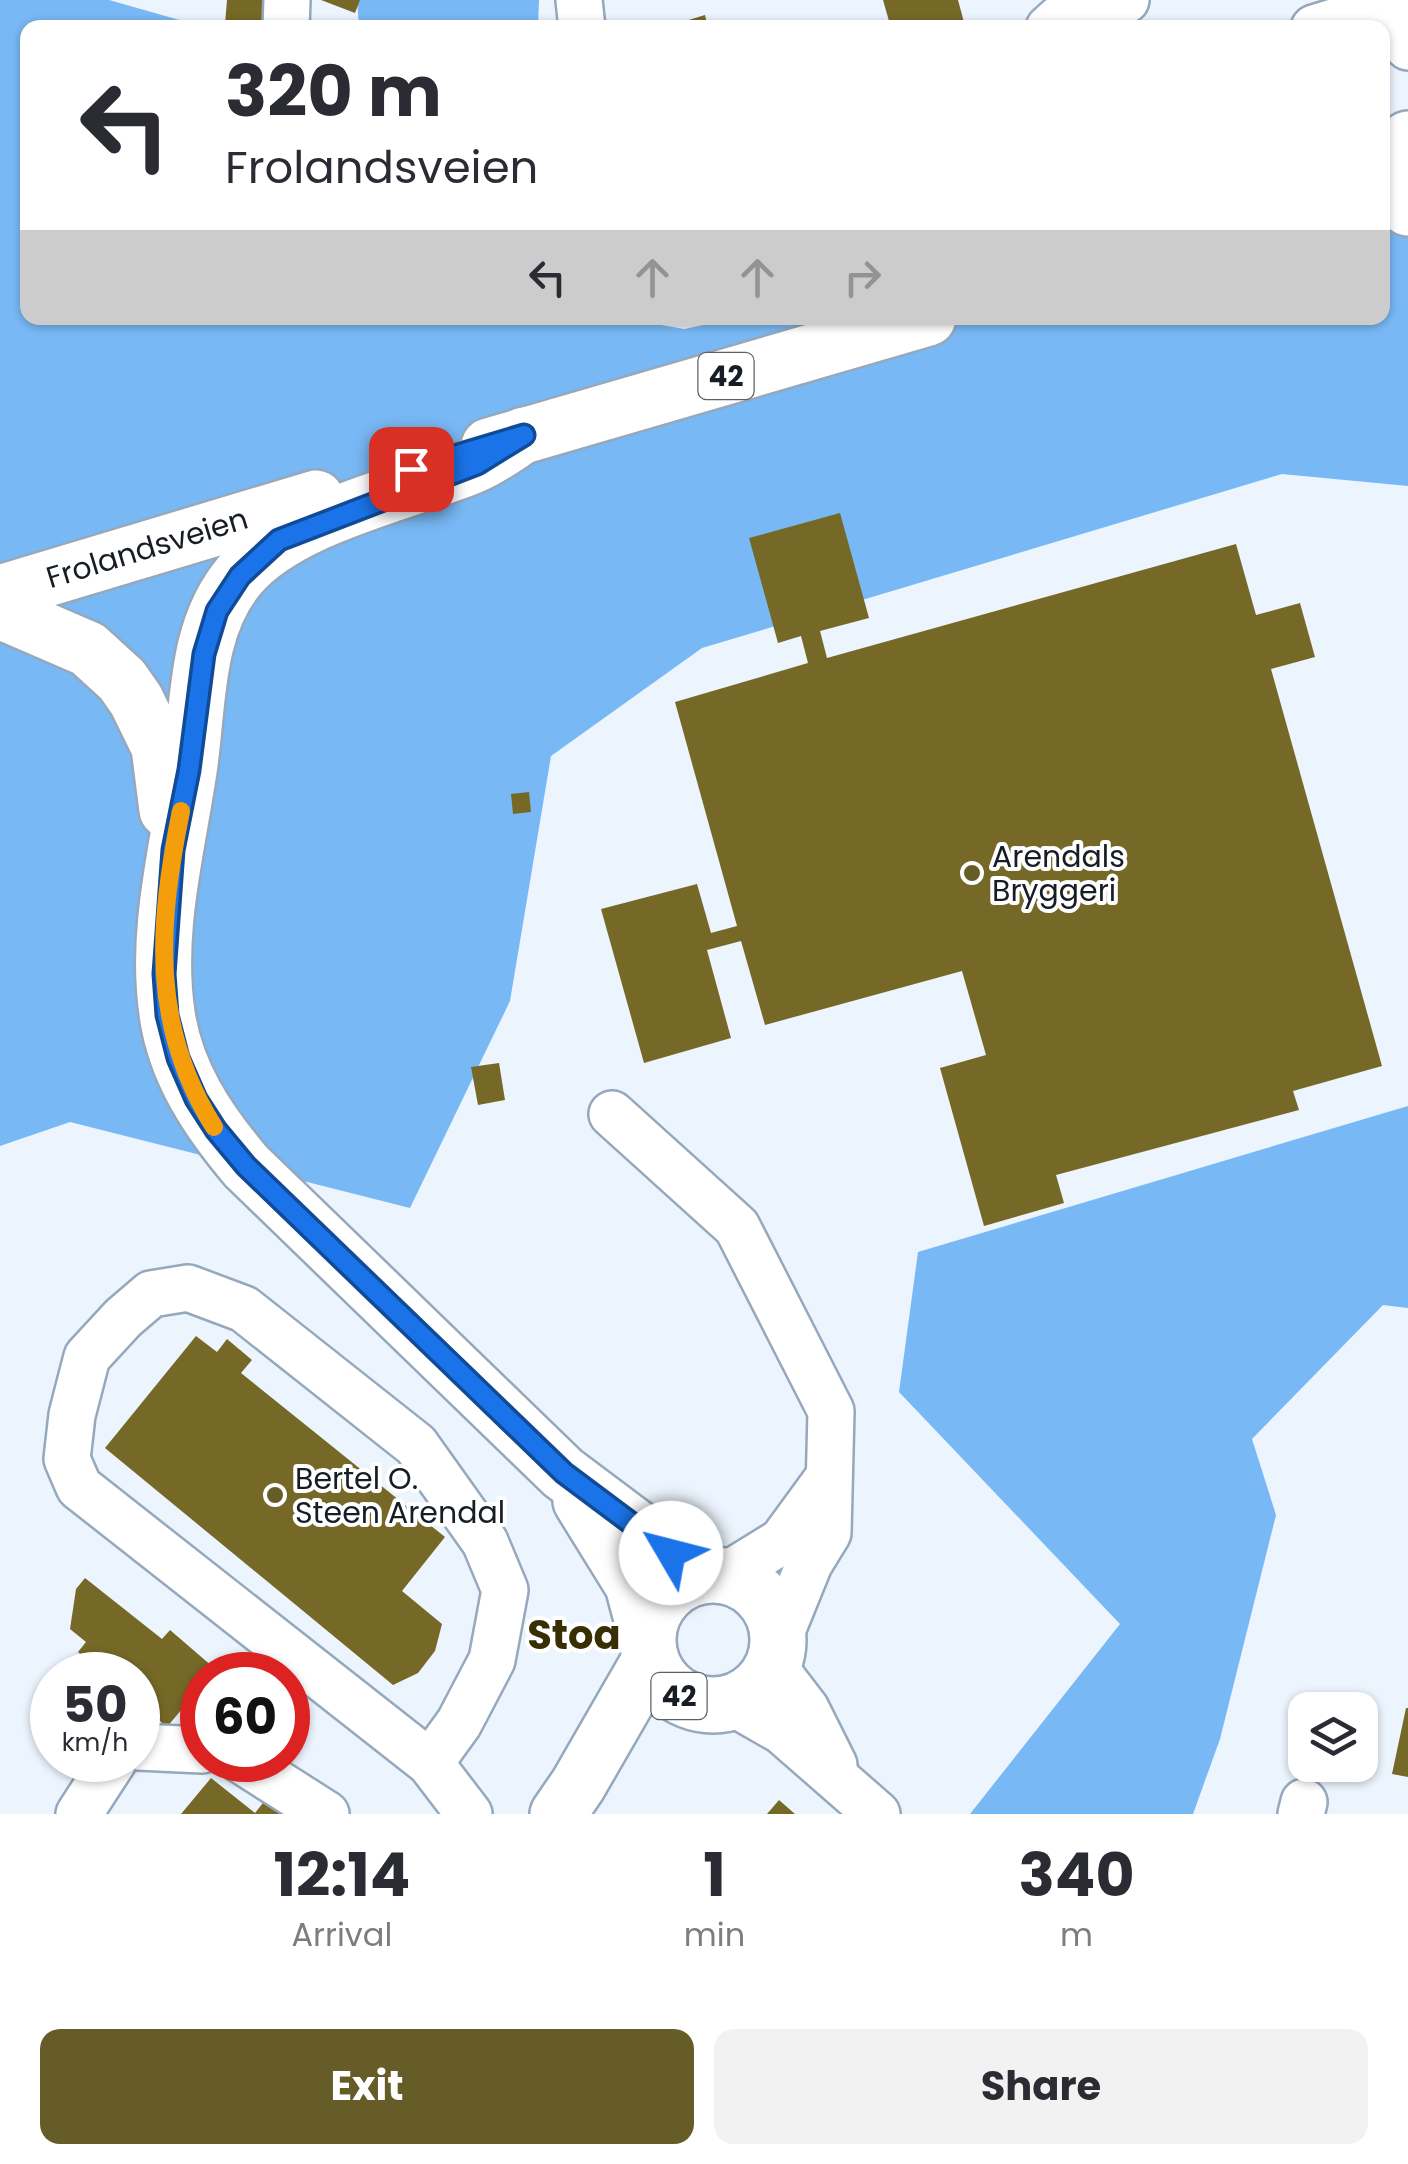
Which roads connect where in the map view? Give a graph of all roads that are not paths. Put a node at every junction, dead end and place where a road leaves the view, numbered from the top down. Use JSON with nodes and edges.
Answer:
{"nodes":[{"id":1,"x":1126,"y":0,"type":"edge"},
{"id":2,"x":1389,"y":2,"type":"edge"},
{"id":3,"x":1058,"y":20,"type":"edge"},
{"id":4,"x":1337,"y":20,"type":"edge"},
{"id":5,"x":1408,"y":47,"type":"edge"},
{"id":6,"x":1399,"y":146,"type":"edge"},
{"id":7,"x":1408,"y":208,"type":"edge"},
{"id":8,"x":904,"y":325,"type":"edge"},
{"id":9,"x":524,"y":435,"type":"junction"},
{"id":10,"x":0,"y":593,"type":"edge"},
{"id":11,"x":0,"y":611,"type":"edge"},
{"id":12,"x":173,"y":850,"type":"junction"},
{"id":13,"x":612,"y":1114,"type":"dead end"},
{"id":14,"x":564,"y":1473,"type":"junction"},
{"id":15,"x":828,"y":1478,"type":"junction"},
{"id":16,"x":713,"y":1575,"type":"junction"},
{"id":17,"x":648,"y":1649,"type":"junction"},
{"id":18,"x":776,"y":1652,"type":"junction"},
{"id":19,"x":721,"y":1704,"type":"junction"},
{"id":20,"x":430,"y":1763,"type":"junction"},
{"id":21,"x":100,"y":1782,"type":"edge"},
{"id":22,"x":276,"y":1782,"type":"edge"},
{"id":23,"x":844,"y":1784,"type":"junction"},
{"id":24,"x":568,"y":1800,"type":"edge"},
{"id":25,"x":79,"y":1814,"type":"edge"},
{"id":26,"x":326,"y":1814,"type":"edge"},
{"id":27,"x":469,"y":1814,"type":"edge"},
{"id":28,"x":877,"y":1814,"type":"edge"}],
"edges":[{"from":1,"to":3,"type":"street"},
{"from":2,"to":4,"type":"street"},
{"from":2,"to":5,"type":"street"},
{"from":6,"to":7,"type":"main road"},
{"from":8,"to":9,"type":"main road","name":"Frolandsveien","number":"42"},
{"from":9,"to":10,"type":"main road","name":"Frolandsveien","number":"42"},
{"from":9,"to":12,"type":"main road","number":"42"},
{"from":11,"to":12,"type":"main road","number":"42"},
{"from":12,"to":14,"type":"main road","number":"42"},
{"from":13,"to":15,"type":"street"},
{"from":14,"to":16,"type":"main road","number":"42"},
{"from":14,"to":17,"type":"main road","number":"42"},
{"from":15,"to":16,"type":"street"},
{"from":15,"to":18,"type":"street"},
{"from":16,"to":17,"type":"main road","number":"42"},
{"from":16,"to":18,"type":"main road","number":"42"},
{"from":17,"to":19,"type":"main road","number":"42"},
{"from":17,"to":24,"type":"main road","number":"42"},
{"from":18,"to":19,"type":"main road","number":"42"},
{"from":18,"to":23,"type":"street"},
{"from":19,"to":23,"type":"street"},
{"from":19,"to":24,"type":"main road","number":"42"},
{"from":20,"to":20,"type":"street"},
{"from":20,"to":27,"type":"street"},
{"from":21,"to":25,"type":"street"},
{"from":22,"to":26,"type":"street"},
{"from":23,"to":28,"type":"street"}]}
